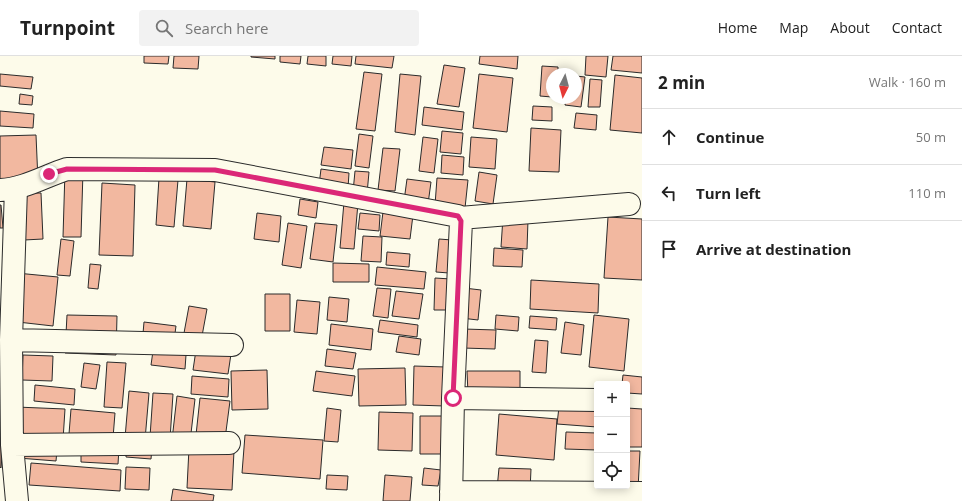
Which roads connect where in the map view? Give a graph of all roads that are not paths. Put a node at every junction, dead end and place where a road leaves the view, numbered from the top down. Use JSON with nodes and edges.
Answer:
{"nodes":[{"id":1,"x":8,"y":189,"type":"edge"},
{"id":2,"x":629,"y":204,"type":"dead end"},
{"id":3,"x":460,"y":218,"type":"junction"},
{"id":4,"x":11,"y":340,"type":"junction"},
{"id":5,"x":232,"y":345,"type":"dead end"},
{"id":6,"x":453,"y":398,"type":"junction"},
{"id":7,"x":594,"y":400,"type":"edge"},
{"id":8,"x":229,"y":443,"type":"dead end"},
{"id":9,"x":12,"y":445,"type":"junction"},
{"id":10,"x":642,"y":493,"type":"edge"},
{"id":11,"x":451,"y":497,"type":"edge"},
{"id":12,"x":17,"y":501,"type":"edge"}],
"edges":[{"from":1,"to":3,"type":"street"},
{"from":1,"to":4,"type":"street"},
{"from":2,"to":3,"type":"street"},
{"from":3,"to":6,"type":"street"},
{"from":4,"to":5,"type":"street"},
{"from":4,"to":9,"type":"street"},
{"from":6,"to":7,"type":"street"},
{"from":6,"to":11,"type":"street"},
{"from":8,"to":9,"type":"street"},
{"from":9,"to":12,"type":"street"},
{"from":10,"to":11,"type":"street"}]}
